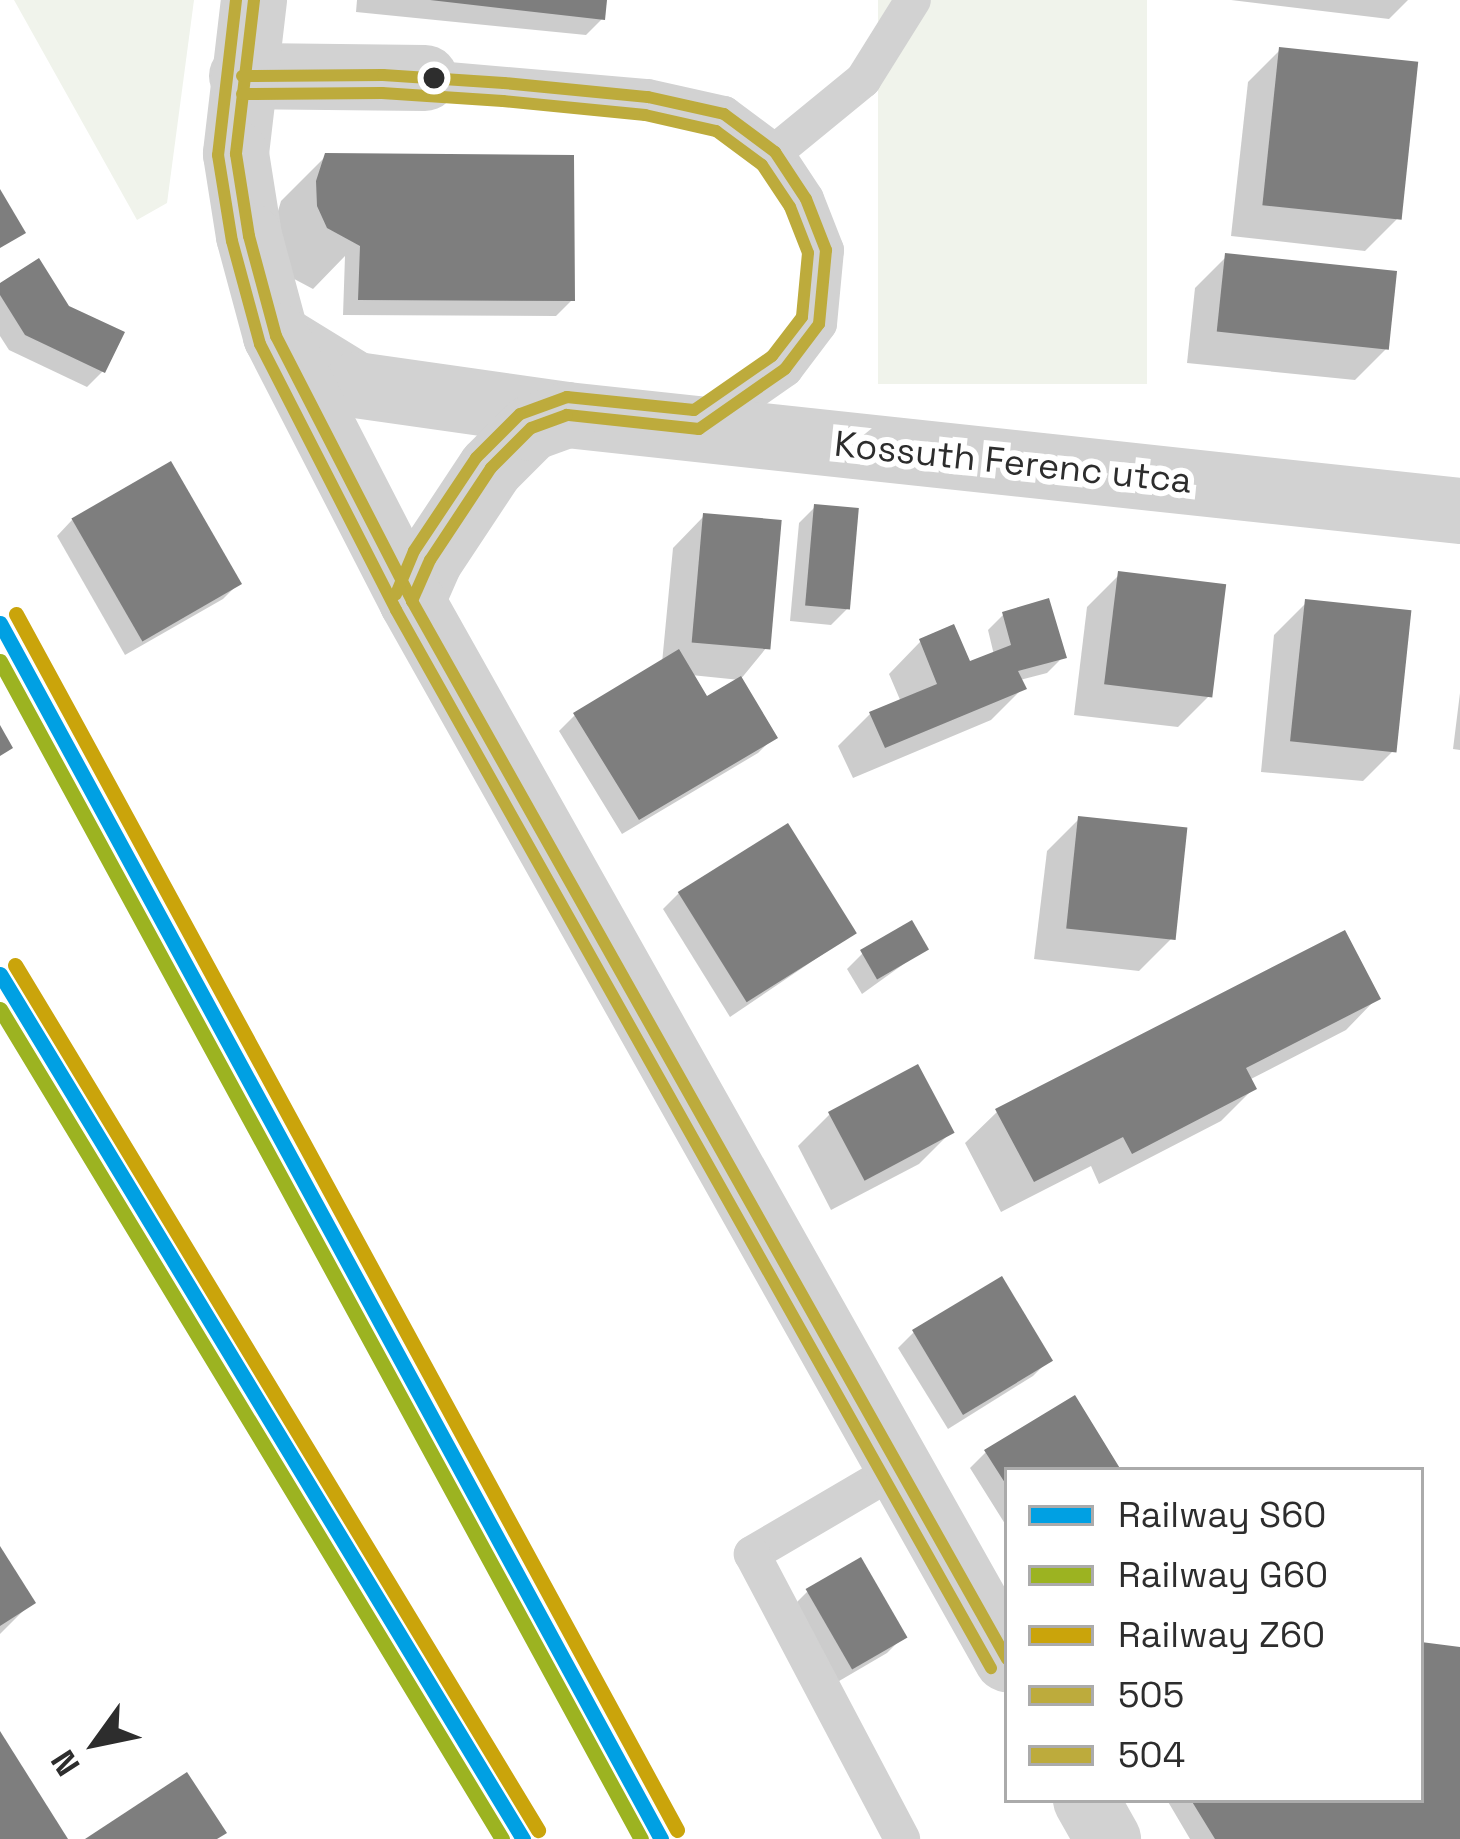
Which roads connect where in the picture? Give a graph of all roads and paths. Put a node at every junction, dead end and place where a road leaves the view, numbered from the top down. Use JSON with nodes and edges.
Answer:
{"nodes":[{"id":1,"x":254,"y":0,"type":"edge"},
{"id":2,"x":913,"y":0,"type":"edge"},
{"id":3,"x":242,"y":76,"type":"junction"},
{"id":4,"x":425,"y":78,"type":"joint"},
{"id":5,"x":775,"y":152,"type":"junction"},
{"id":6,"x":276,"y":336,"type":"junction"},
{"id":7,"x":567,"y":415,"type":"junction"},
{"id":8,"x":699,"y":429,"type":"junction"},
{"id":9,"x":1460,"y":511,"type":"edge"},
{"id":10,"x":412,"y":601,"type":"junction"},
{"id":11,"x":900,"y":1468,"type":"junction"},
{"id":12,"x":1004,"y":1654,"type":"edge"},
{"id":13,"x":1088,"y":1803,"type":"edge"},
{"id":14,"x":902,"y":1839,"type":"edge"},
{"id":15,"x":1108,"y":1839,"type":"edge"}],
"edges":[{"from":1,"to":3,"type":"street"},
{"from":2,"to":5,"type":"lane"},
{"from":3,"to":4,"type":"street"},
{"from":3,"to":6,"type":"street"},
{"from":4,"to":5,"type":"lane"},
{"from":5,"to":8,"type":"lane"},
{"from":6,"to":7,"type":"street","name":"Kossuth Ferenc utca"},
{"from":6,"to":10,"type":"street"},
{"from":7,"to":8,"type":"street","name":"Kossuth Ferenc utca"},
{"from":7,"to":10,"type":"street"},
{"from":8,"to":9,"type":"street","name":"Kossuth Ferenc utca"},
{"from":10,"to":11,"type":"street"},
{"from":11,"to":12,"type":"street"},
{"from":11,"to":14,"type":"lane"},
{"from":13,"to":15,"type":"street"}]}
